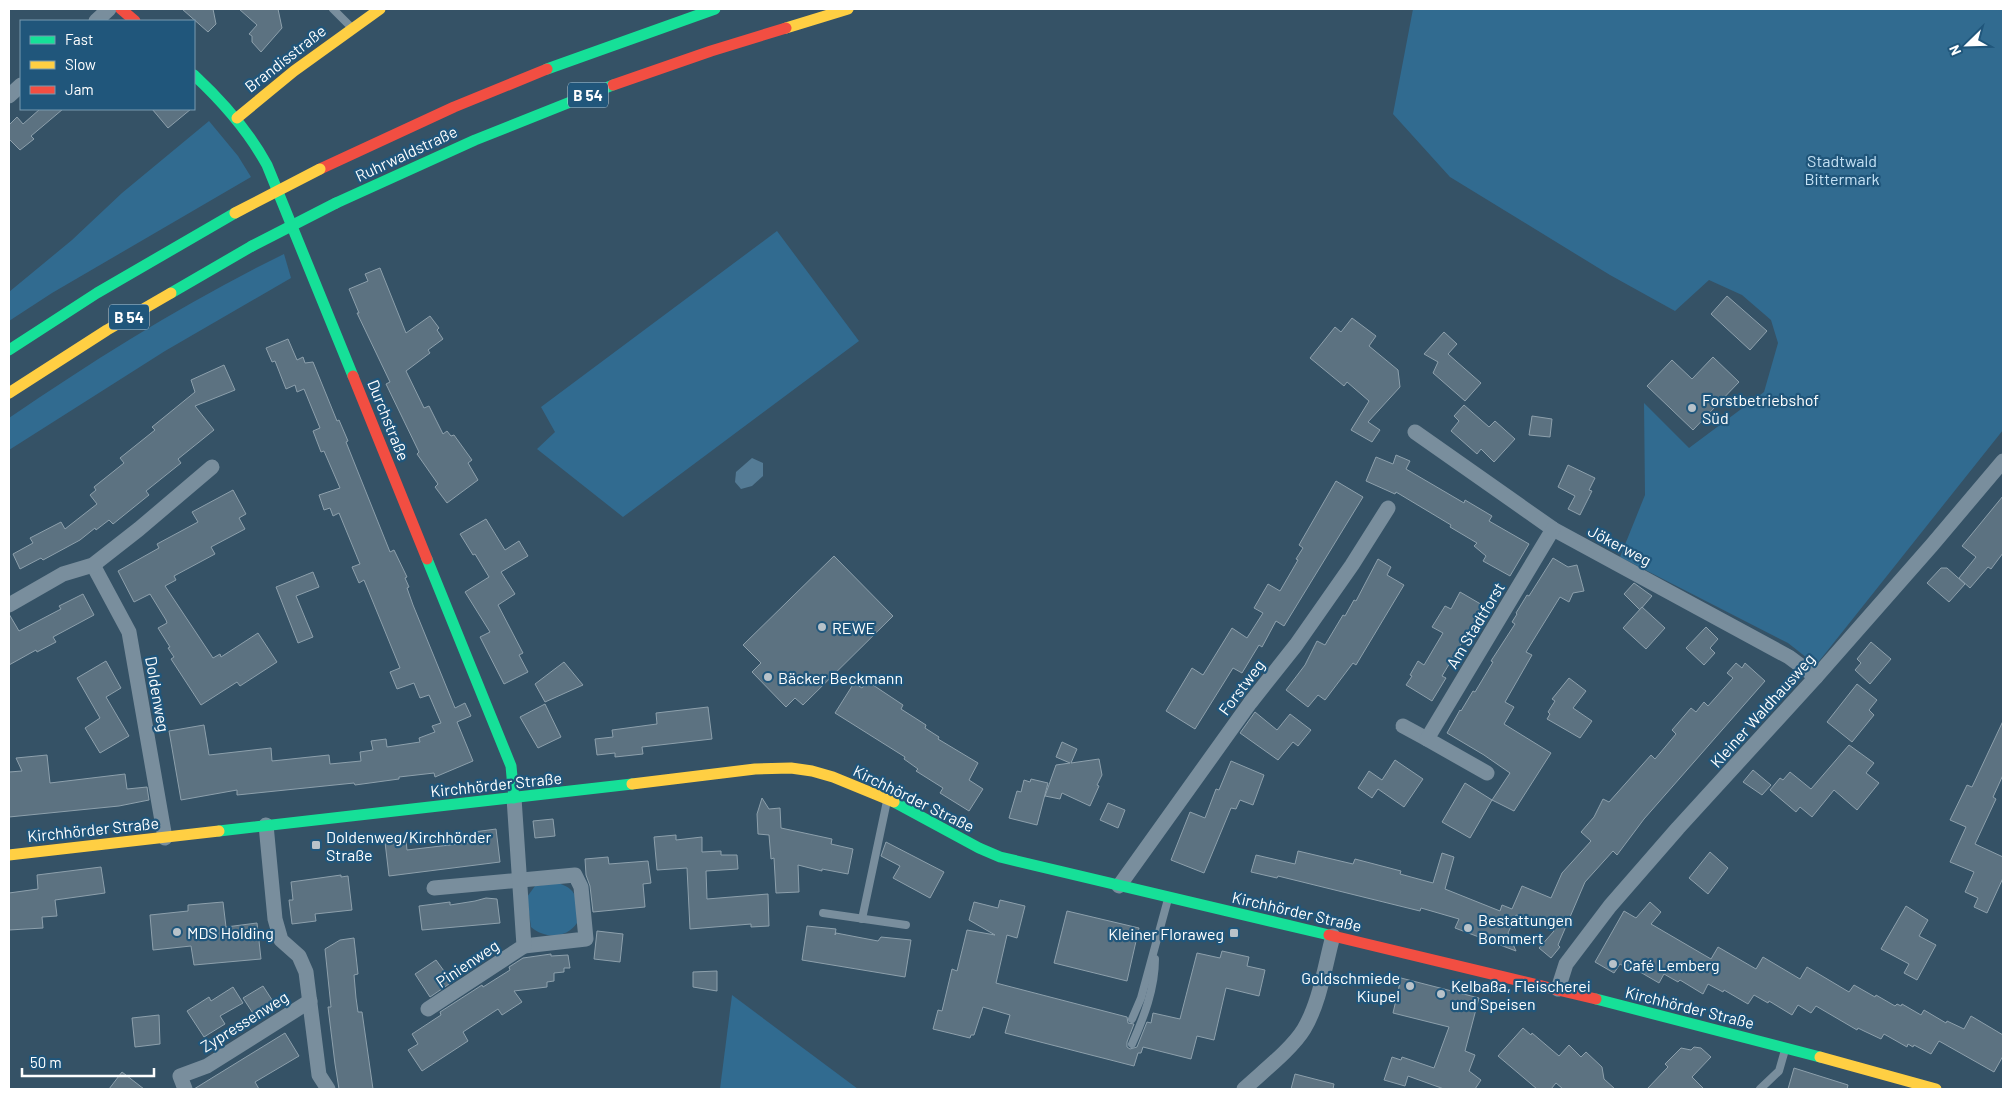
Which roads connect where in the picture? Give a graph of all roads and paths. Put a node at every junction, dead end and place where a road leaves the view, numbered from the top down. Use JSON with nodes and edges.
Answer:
{"nodes":[{"id":1,"x":109,"y":9,"type":"edge"},
{"id":2,"x":121,"y":9,"type":"edge"},
{"id":3,"x":333,"y":9,"type":"edge"},
{"id":4,"x":380,"y":9,"type":"edge"},
{"id":5,"x":715,"y":9,"type":"edge"},
{"id":6,"x":848,"y":9,"type":"edge"},
{"id":7,"x":97,"y":20,"type":"edge"},
{"id":8,"x":134,"y":20,"type":"edge"},
{"id":9,"x":352,"y":28,"type":"junction"},
{"id":10,"x":195,"y":76,"type":"edge"},
{"id":11,"x":20,"y":86,"type":"edge"},
{"id":12,"x":9,"y":96,"type":"edge"},
{"id":13,"x":237,"y":118,"type":"junction"},
{"id":14,"x":9,"y":350,"type":"edge"},
{"id":15,"x":9,"y":393,"type":"edge"},
{"id":16,"x":1415,"y":432,"type":"dead end"},
{"id":17,"x":2003,"y":461,"type":"edge"},
{"id":18,"x":212,"y":467,"type":"dead end"},
{"id":19,"x":1388,"y":508,"type":"dead end"},
{"id":20,"x":1553,"y":528,"type":"junction"},
{"id":21,"x":93,"y":565,"type":"junction"},
{"id":22,"x":9,"y":605,"type":"edge"},
{"id":23,"x":1816,"y":677,"type":"junction"},
{"id":24,"x":1402,"y":726,"type":"dead end"},
{"id":25,"x":1427,"y":740,"type":"junction"},
{"id":26,"x":1487,"y":773,"type":"dead end"},
{"id":27,"x":514,"y":798,"type":"junction"},
{"id":28,"x":888,"y":800,"type":"junction"},
{"id":29,"x":266,"y":825,"type":"junction"},
{"id":30,"x":165,"y":838,"type":"junction"},
{"id":31,"x":9,"y":855,"type":"edge"},
{"id":32,"x":519,"y":880,"type":"junction"},
{"id":33,"x":1119,"y":886,"type":"junction"},
{"id":34,"x":434,"y":888,"type":"dead end"},
{"id":35,"x":1168,"y":897,"type":"junction"},
{"id":36,"x":823,"y":913,"type":"dead end"},
{"id":37,"x":862,"y":919,"type":"junction"},
{"id":38,"x":906,"y":925,"type":"dead end"},
{"id":39,"x":1333,"y":936,"type":"junction"},
{"id":40,"x":524,"y":946,"type":"junction"},
{"id":41,"x":1155,"y":950,"type":"junction"},
{"id":42,"x":1558,"y":989,"type":"junction"},
{"id":43,"x":310,"y":1001,"type":"junction"},
{"id":44,"x":428,"y":1009,"type":"dead end"},
{"id":45,"x":1132,"y":1019,"type":"dead end"},
{"id":46,"x":1132,"y":1044,"type":"dead end"},
{"id":47,"x":1785,"y":1048,"type":"junction"},
{"id":48,"x":185,"y":1089,"type":"edge"},
{"id":49,"x":328,"y":1089,"type":"edge"},
{"id":50,"x":1244,"y":1089,"type":"edge"},
{"id":51,"x":1760,"y":1089,"type":"edge"},
{"id":52,"x":1936,"y":1089,"type":"edge"}],
"edges":[{"from":1,"to":7,"type":"street"},
{"from":2,"to":8,"type":"main road"},
{"from":3,"to":9,"type":"lane"},
{"from":4,"to":9,"type":"main road","name":"Brandisstraße"},
{"from":5,"to":14,"type":"main road","number":"B 54","bridge":true},
{"from":6,"to":15,"type":"main road","name":"Ruhrwaldstraße","number":"B 54","bridge":true},
{"from":9,"to":13,"type":"main road","name":"Brandisstraße"},
{"from":10,"to":13,"type":"main road","name":"Durchstraße"},
{"from":11,"to":12,"type":"street"},
{"from":13,"to":27,"type":"main road","name":"Durchstraße"},
{"from":16,"to":20,"type":"street","name":"Jökerweg"},
{"from":17,"to":23,"type":"street","name":"Kleiner Waldhausweg"},
{"from":18,"to":21,"type":"street"},
{"from":19,"to":33,"type":"street","name":"Forstweg"},
{"from":20,"to":23,"type":"street","name":"Jökerweg"},
{"from":20,"to":25,"type":"street","name":"Am Stadtforst"},
{"from":21,"to":22,"type":"street"},
{"from":21,"to":30,"type":"street","name":"Doldenweg"},
{"from":23,"to":42,"type":"street","name":"Kleiner Waldhausweg"},
{"from":24,"to":25,"type":"street"},
{"from":25,"to":26,"type":"street"},
{"from":27,"to":28,"type":"main road","name":"Kirchhörder Straße"},
{"from":27,"to":29,"type":"main road","name":"Kirchhörder Straße"},
{"from":27,"to":32,"type":"street","name":"Pinienweg"},
{"from":28,"to":33,"type":"main road","name":"Kirchhörder Straße"},
{"from":28,"to":37,"type":"lane"},
{"from":29,"to":30,"type":"main road","name":"Kirchhörder Straße"},
{"from":29,"to":43,"type":"street","name":"Zypressenweg"},
{"from":30,"to":31,"type":"main road","name":"Kirchhörder Straße"},
{"from":32,"to":34,"type":"street","name":"Pinienweg"},
{"from":32,"to":40,"type":"street","name":"Pinienweg"},
{"from":32,"to":40,"type":"street","name":"Pinienweg"},
{"from":33,"to":35,"type":"main road","name":"Kirchhörder Straße"},
{"from":35,"to":39,"type":"main road","name":"Kirchhörder Straße"},
{"from":35,"to":41,"type":"lane"},
{"from":36,"to":37,"type":"lane"},
{"from":37,"to":38,"type":"lane"},
{"from":39,"to":42,"type":"main road","name":"Kirchhörder Straße"},
{"from":39,"to":50,"type":"street"},
{"from":40,"to":44,"type":"street","name":"Pinienweg"},
{"from":41,"to":45,"type":"lane"},
{"from":41,"to":46,"type":"lane"},
{"from":42,"to":47,"type":"main road","name":"Kirchhörder Straße"},
{"from":43,"to":48,"type":"street","name":"Zypressenweg"},
{"from":43,"to":49,"type":"street","name":"Zypressenweg"},
{"from":47,"to":51,"type":"lane"},
{"from":47,"to":52,"type":"main road","name":"Kirchhörder Straße"}]}
